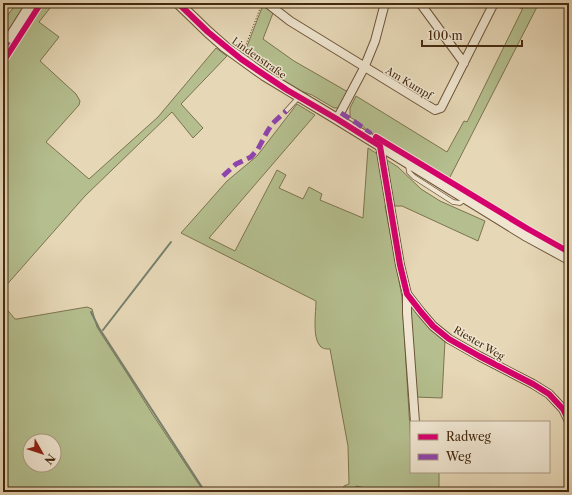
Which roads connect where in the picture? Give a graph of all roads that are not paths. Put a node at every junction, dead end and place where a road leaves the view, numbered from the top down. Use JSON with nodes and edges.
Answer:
{"nodes":[{"id":1,"x":32,"y":3,"type":"edge"},
{"id":2,"x":178,"y":3,"type":"edge"},
{"id":3,"x":264,"y":3,"type":"edge"},
{"id":4,"x":385,"y":3,"type":"edge"},
{"id":5,"x":392,"y":3,"type":"edge"},
{"id":6,"x":396,"y":3,"type":"edge"},
{"id":7,"x":420,"y":3,"type":"edge"},
{"id":8,"x":494,"y":3,"type":"edge"},
{"id":9,"x":3,"y":49,"type":"edge"},
{"id":10,"x":464,"y":63,"type":"junction"},
{"id":11,"x":364,"y":68,"type":"junction"},
{"id":12,"x":299,"y":97,"type":"junction"},
{"id":13,"x":286,"y":111,"type":"dead end"},
{"id":14,"x":337,"y":119,"type":"junction"},
{"id":15,"x":380,"y":146,"type":"junction"},
{"id":16,"x":569,"y":259,"type":"edge"},
{"id":17,"x":407,"y":294,"type":"junction"},
{"id":18,"x":415,"y":421,"type":"edge"},
{"id":19,"x":569,"y":421,"type":"edge"}],
"edges":[{"from":1,"to":9,"type":"street"},
{"from":2,"to":12,"type":"street","name":"Lindenstraße"},
{"from":3,"to":11,"type":"street","name":"Am Kumpf"},
{"from":4,"to":11,"type":"street"},
{"from":5,"to":6,"type":"street"},
{"from":7,"to":10,"type":"street"},
{"from":8,"to":10,"type":"street","name":"Am Kumpf"},
{"from":10,"to":11,"type":"street","name":"Am Kumpf"},
{"from":11,"to":14,"type":"street"},
{"from":12,"to":13,"type":"lane"},
{"from":12,"to":14,"type":"street","name":"Lindenstraße"},
{"from":14,"to":15,"type":"street","name":"Lindenstraße"},
{"from":15,"to":16,"type":"street","name":"Lindenstraße"},
{"from":15,"to":17,"type":"street","name":"Riester Weg"},
{"from":17,"to":18,"type":"street","name":"Riester Weg"},
{"from":17,"to":19,"type":"street","name":"Riester Weg"}]}
